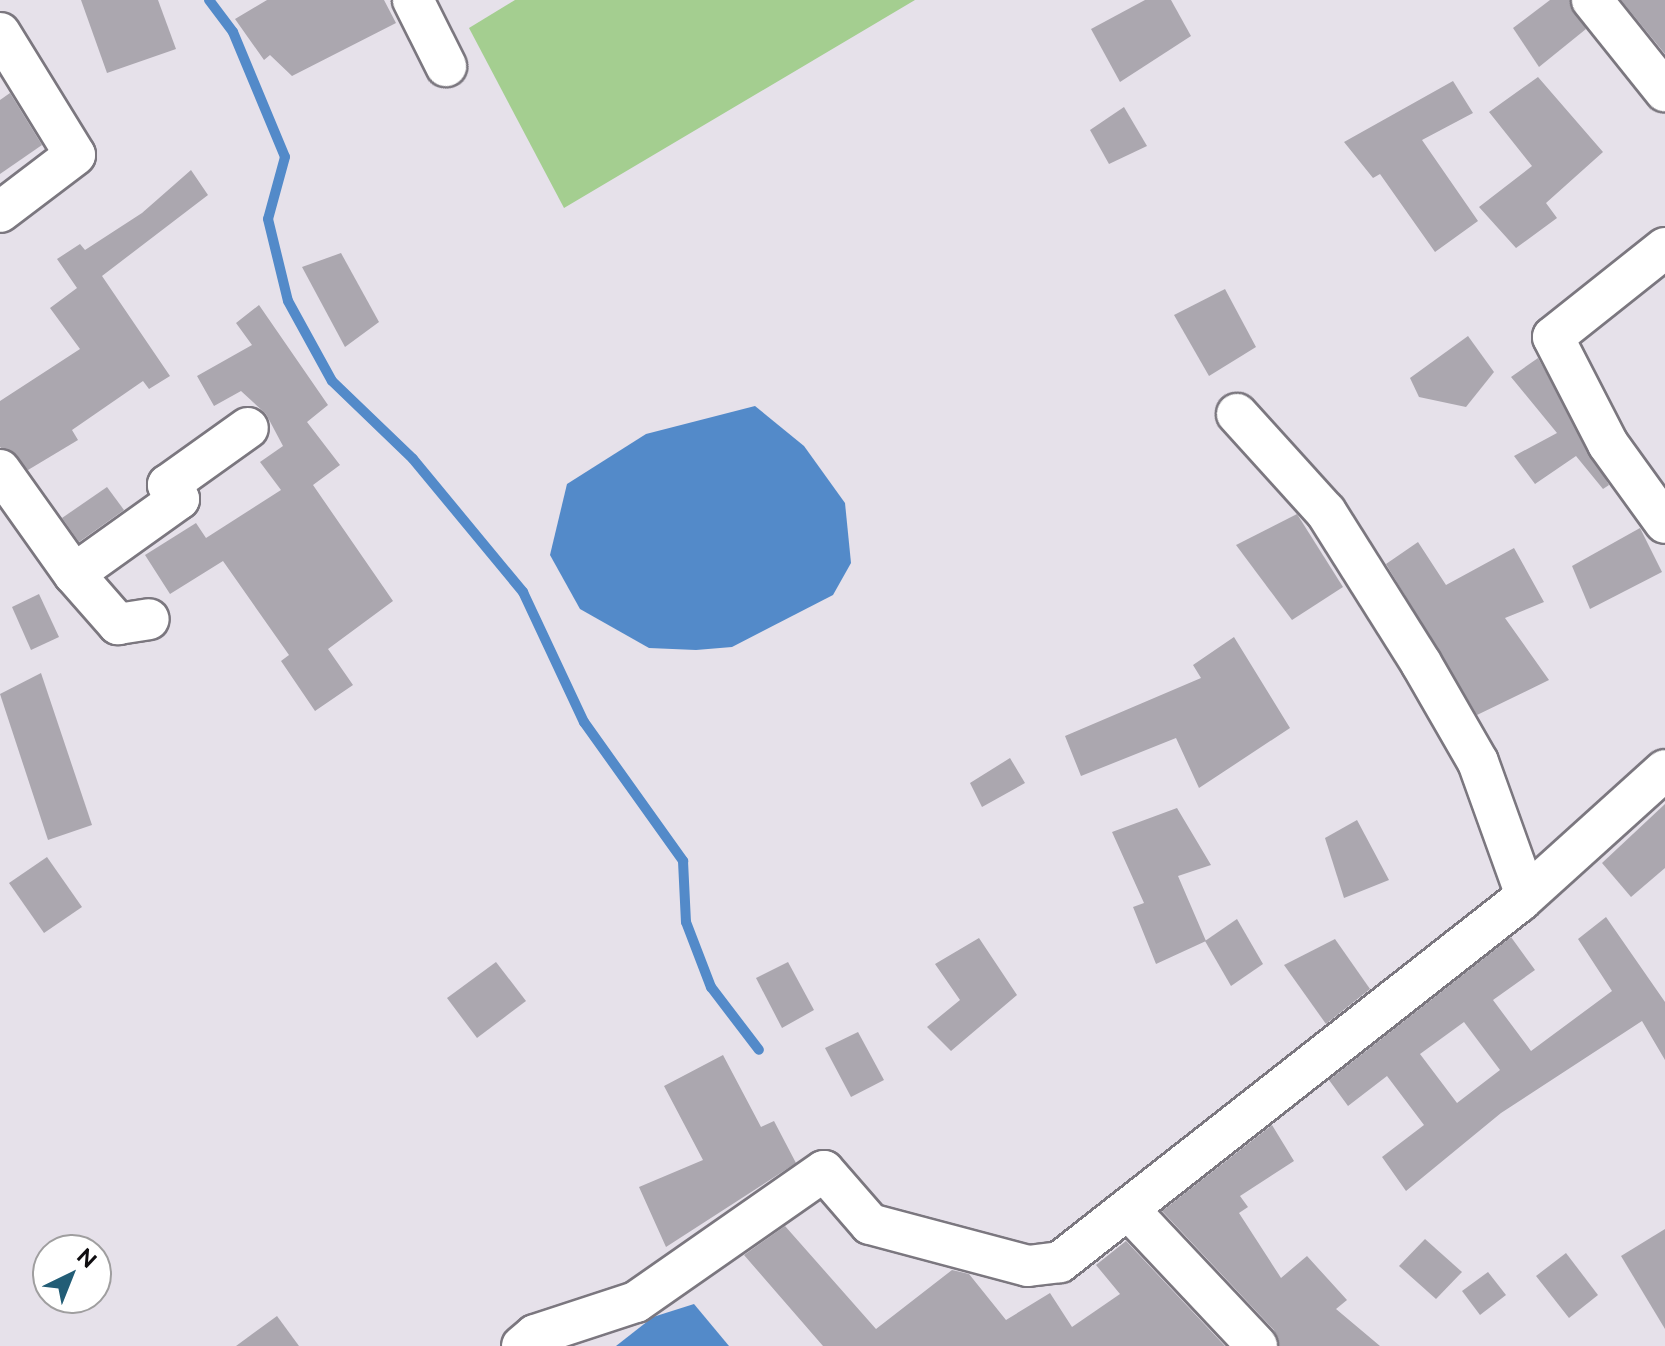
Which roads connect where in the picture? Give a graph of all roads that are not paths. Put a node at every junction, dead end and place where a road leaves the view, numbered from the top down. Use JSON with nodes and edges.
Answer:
{"nodes":[{"id":1,"x":413,"y":0,"type":"edge"},
{"id":2,"x":1592,"y":0,"type":"edge"},
{"id":3,"x":0,"y":33,"type":"edge"},
{"id":4,"x":446,"y":66,"type":"dead end"},
{"id":5,"x":1665,"y":91,"type":"edge"},
{"id":6,"x":0,"y":212,"type":"edge"},
{"id":7,"x":1665,"y":248,"type":"edge"},
{"id":8,"x":1237,"y":414,"type":"dead end"},
{"id":9,"x":248,"y":428,"type":"dead end"},
{"id":10,"x":0,"y":470,"type":"edge"},
{"id":11,"x":1665,"y":523,"type":"edge"},
{"id":12,"x":74,"y":574,"type":"junction"},
{"id":13,"x":149,"y":619,"type":"dead end"},
{"id":14,"x":1665,"y":770,"type":"edge"},
{"id":15,"x":1526,"y":895,"type":"junction"},
{"id":16,"x":1130,"y":1211,"type":"junction"},
{"id":17,"x":522,"y":1346,"type":"edge"},
{"id":18,"x":1257,"y":1346,"type":"edge"}],
"edges":[{"from":1,"to":4,"type":"street"},
{"from":2,"to":5,"type":"street"},
{"from":3,"to":6,"type":"street"},
{"from":7,"to":11,"type":"street"},
{"from":8,"to":15,"type":"street"},
{"from":9,"to":12,"type":"street"},
{"from":10,"to":12,"type":"street"},
{"from":12,"to":13,"type":"street"},
{"from":14,"to":15,"type":"street"},
{"from":15,"to":16,"type":"street"},
{"from":16,"to":17,"type":"street"},
{"from":16,"to":18,"type":"street"}]}
